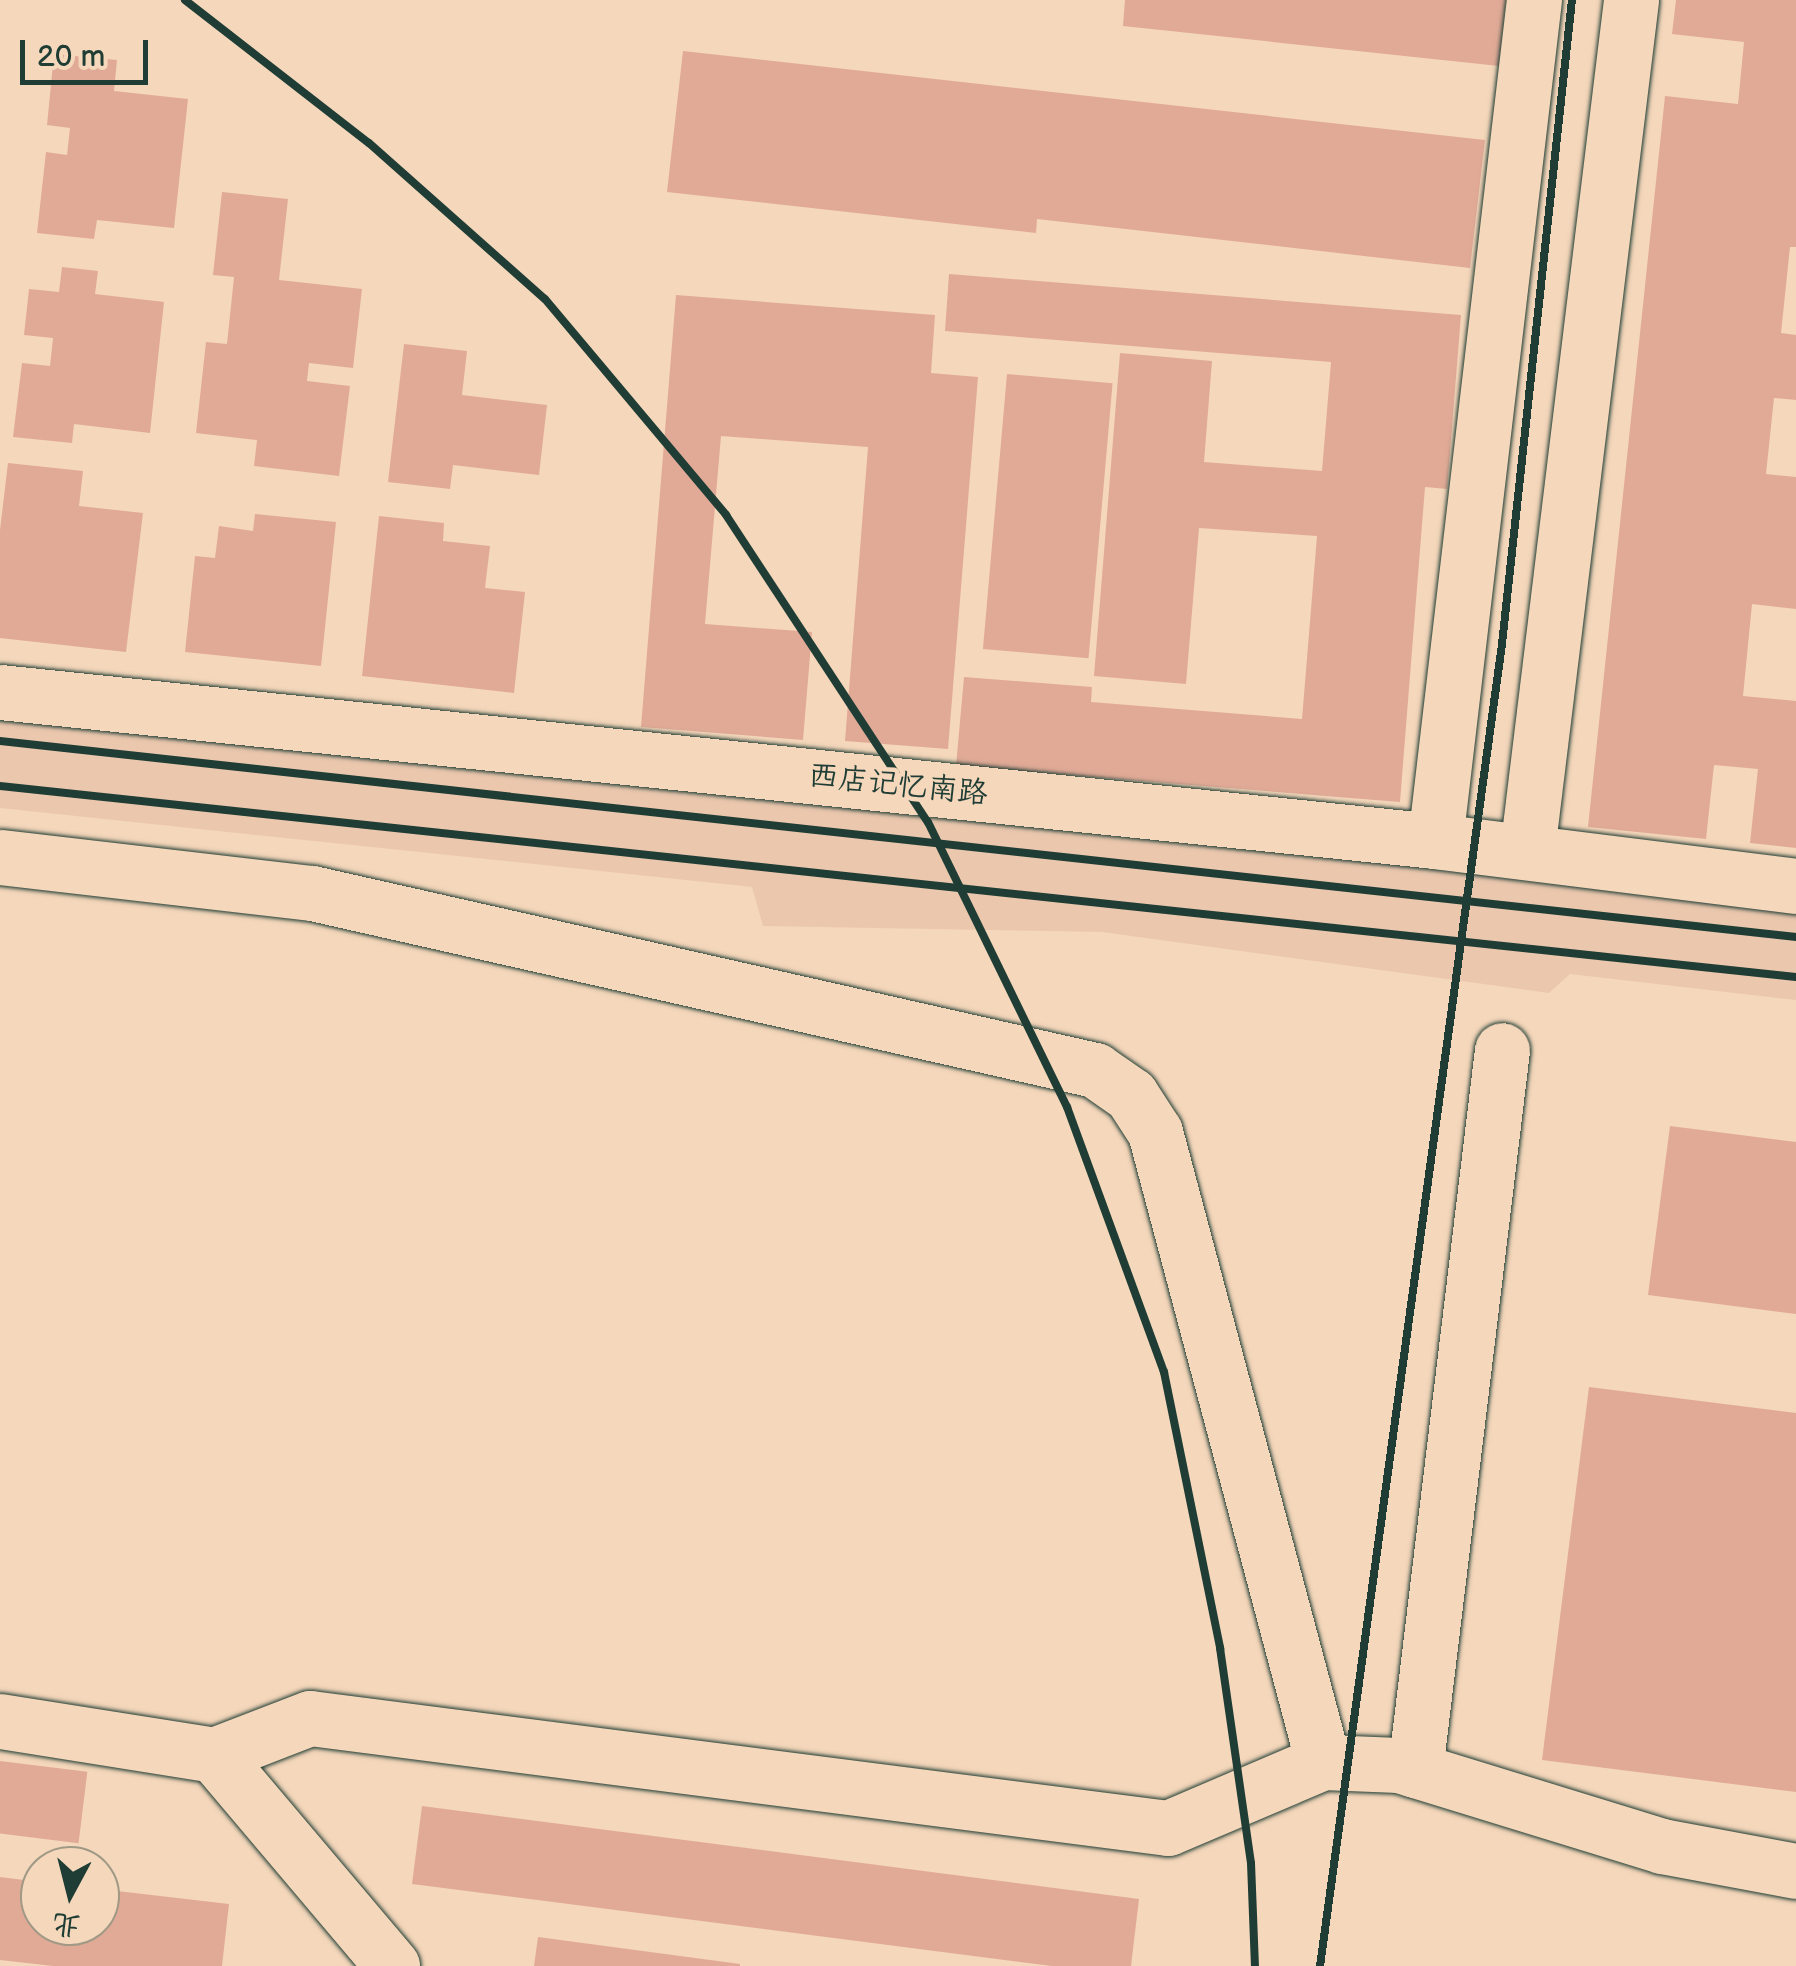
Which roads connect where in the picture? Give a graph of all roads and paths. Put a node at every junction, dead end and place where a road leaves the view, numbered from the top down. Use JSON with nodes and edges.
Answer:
{"nodes":[{"id":1,"x":1534,"y":0,"type":"edge"},
{"id":2,"x":1631,"y":0,"type":"edge"},
{"id":3,"x":0,"y":692,"type":"edge"},
{"id":4,"x":1434,"y":841,"type":"junction"},
{"id":5,"x":1527,"y":851,"type":"junction"},
{"id":6,"x":0,"y":857,"type":"edge"},
{"id":7,"x":1796,"y":886,"type":"edge"},
{"id":8,"x":1502,"y":1050,"type":"dead end"},
{"id":9,"x":0,"y":1721,"type":"edge"},
{"id":10,"x":214,"y":1755,"type":"junction"},
{"id":11,"x":1323,"y":1762,"type":"junction"},
{"id":12,"x":1416,"y":1770,"type":"junction"},
{"id":13,"x":1796,"y":1871,"type":"edge"},
{"id":14,"x":392,"y":1966,"type":"edge"}],
"edges":[{"from":1,"to":4,"type":"street"},
{"from":2,"to":5,"type":"street"},
{"from":3,"to":4,"type":"street","name":"西店记忆南路"},
{"from":4,"to":5,"type":"street","name":"西店记忆南路"},
{"from":5,"to":7,"type":"street","name":"西店记忆南路"},
{"from":6,"to":11,"type":"street"},
{"from":8,"to":12,"type":"street"},
{"from":9,"to":10,"type":"street"},
{"from":10,"to":11,"type":"street"},
{"from":10,"to":14,"type":"street"},
{"from":11,"to":12,"type":"street"},
{"from":12,"to":13,"type":"street"}]}
